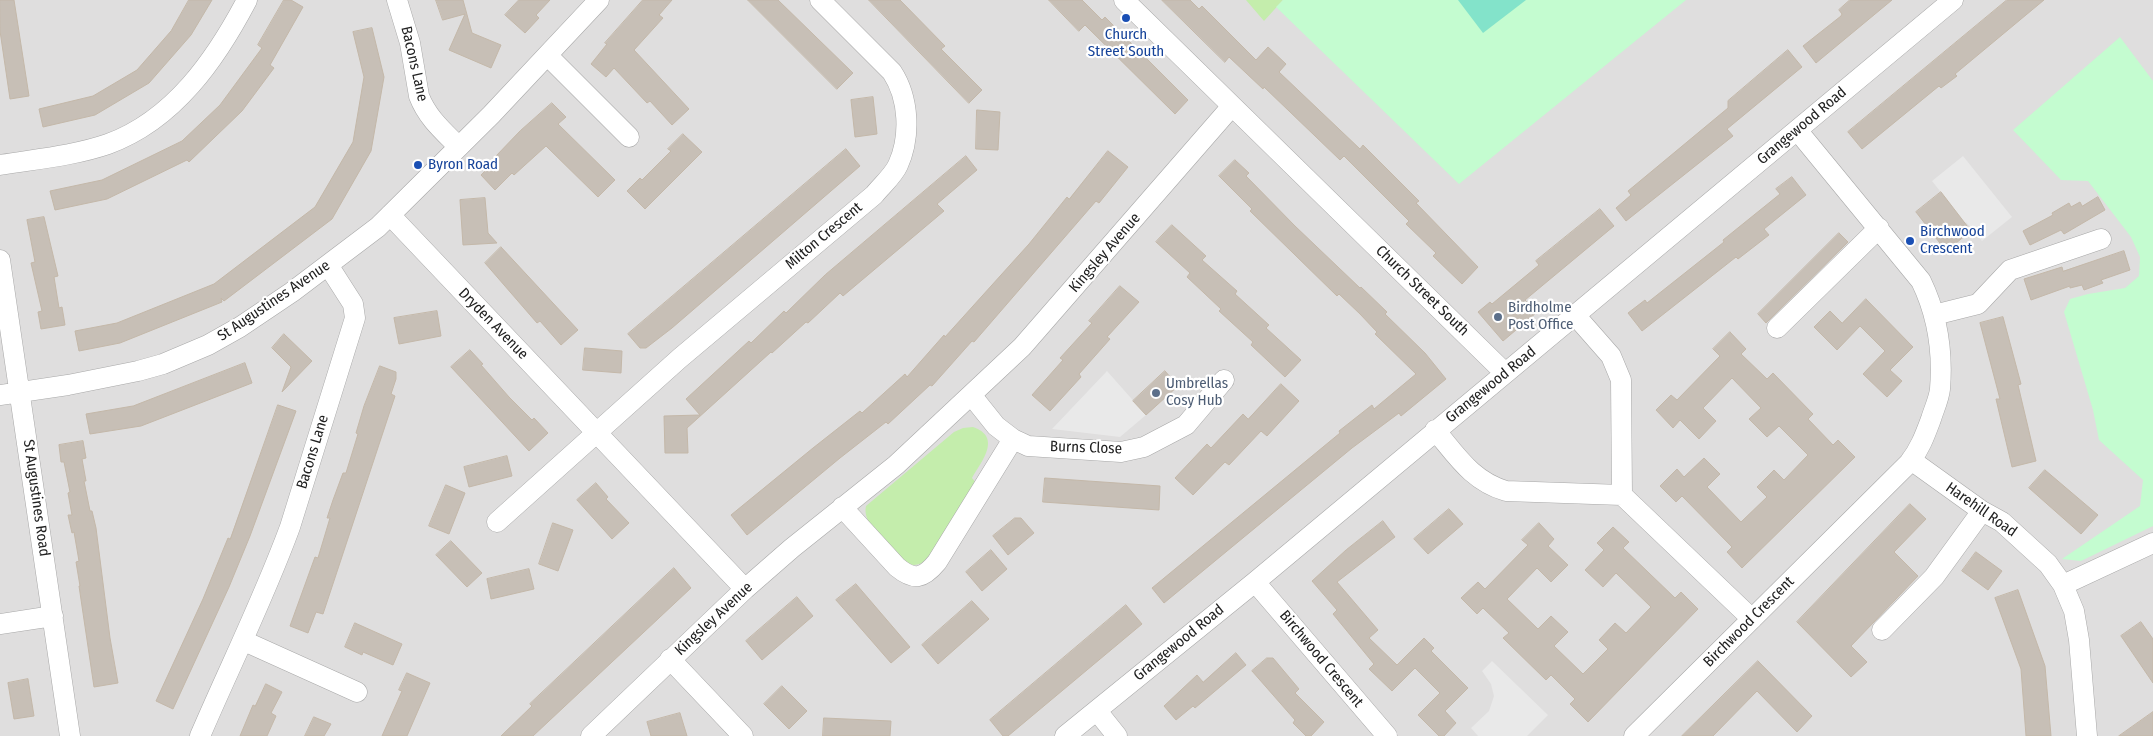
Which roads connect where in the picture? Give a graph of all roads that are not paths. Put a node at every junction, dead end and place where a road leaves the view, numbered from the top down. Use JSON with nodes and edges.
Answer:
{"nodes":[{"id":1,"x":247,"y":0,"type":"edge"},
{"id":2,"x":397,"y":0,"type":"edge"},
{"id":3,"x":599,"y":0,"type":"edge"},
{"id":4,"x":820,"y":0,"type":"edge"},
{"id":5,"x":1124,"y":0,"type":"edge"},
{"id":6,"x":1953,"y":0,"type":"edge"},
{"id":7,"x":548,"y":56,"type":"junction"},
{"id":8,"x":1232,"y":106,"type":"junction"},
{"id":9,"x":1797,"y":130,"type":"junction"},
{"id":10,"x":629,"y":137,"type":"dead end"},
{"id":11,"x":458,"y":146,"type":"junction"},
{"id":12,"x":0,"y":165,"type":"edge"},
{"id":13,"x":390,"y":215,"type":"junction"},
{"id":14,"x":1879,"y":228,"type":"junction"},
{"id":15,"x":2101,"y":239,"type":"dead end"},
{"id":16,"x":0,"y":260,"type":"edge"},
{"id":17,"x":328,"y":265,"type":"junction"},
{"id":18,"x":1575,"y":314,"type":"junction"},
{"id":19,"x":1934,"y":315,"type":"junction"},
{"id":20,"x":1777,"y":328,"type":"dead end"},
{"id":21,"x":1505,"y":373,"type":"junction"},
{"id":22,"x":1224,"y":380,"type":"dead end"},
{"id":23,"x":20,"y":392,"type":"junction"},
{"id":24,"x":0,"y":395,"type":"edge"},
{"id":25,"x":972,"y":396,"type":"junction"},
{"id":26,"x":1435,"y":430,"type":"junction"},
{"id":27,"x":596,"y":433,"type":"junction"},
{"id":28,"x":1013,"y":439,"type":"junction"},
{"id":29,"x":1911,"y":460,"type":"junction"},
{"id":30,"x":1622,"y":494,"type":"junction"},
{"id":31,"x":842,"y":507,"type":"junction"},
{"id":32,"x":1982,"y":511,"type":"junction"},
{"id":33,"x":497,"y":522,"type":"dead end"},
{"id":34,"x":2153,"y":543,"type":"edge"},
{"id":35,"x":1255,"y":582,"type":"junction"},
{"id":36,"x":2062,"y":585,"type":"junction"},
{"id":37,"x":746,"y":589,"type":"junction"},
{"id":38,"x":53,"y":616,"type":"junction"},
{"id":39,"x":1752,"y":619,"type":"junction"},
{"id":40,"x":0,"y":624,"type":"edge"},
{"id":41,"x":1882,"y":630,"type":"dead end"},
{"id":42,"x":244,"y":641,"type":"junction"},
{"id":43,"x":670,"y":659,"type":"junction"},
{"id":44,"x":357,"y":692,"type":"dead end"},
{"id":45,"x":1097,"y":711,"type":"junction"},
{"id":46,"x":70,"y":736,"type":"edge"},
{"id":47,"x":200,"y":736,"type":"edge"},
{"id":48,"x":591,"y":736,"type":"edge"},
{"id":49,"x":743,"y":736,"type":"edge"},
{"id":50,"x":1065,"y":736,"type":"edge"},
{"id":51,"x":1117,"y":736,"type":"edge"},
{"id":52,"x":1387,"y":736,"type":"edge"},
{"id":53,"x":1634,"y":736,"type":"edge"},
{"id":54,"x":2087,"y":736,"type":"edge"}],
"edges":[{"from":1,"to":12,"type":"street"},
{"from":2,"to":11,"type":"street","name":"Bacons Lane"},
{"from":3,"to":7,"type":"street"},
{"from":4,"to":27,"type":"street","name":"Milton Crescent"},
{"from":5,"to":8,"type":"street","name":"Church Street South"},
{"from":6,"to":9,"type":"street","name":"Grangewood Road"},
{"from":7,"to":10,"type":"street"},
{"from":7,"to":11,"type":"street"},
{"from":8,"to":21,"type":"street","name":"Church Street South"},
{"from":8,"to":25,"type":"street","name":"Kingsley Avenue"},
{"from":9,"to":14,"type":"street","name":"Birchwood Crescent"},
{"from":9,"to":18,"type":"street","name":"Grangewood Road"},
{"from":11,"to":13,"type":"street"},
{"from":13,"to":17,"type":"street","name":"St Augustines Avenue"},
{"from":13,"to":27,"type":"street","name":"Dryden Avenue"},
{"from":14,"to":19,"type":"street","name":"Birchwood Crescent"},
{"from":14,"to":20,"type":"street"},
{"from":15,"to":19,"type":"street"},
{"from":16,"to":23,"type":"street","name":"St Augustines Road"},
{"from":17,"to":23,"type":"street","name":"St Augustines Avenue"},
{"from":17,"to":42,"type":"street","name":"Bacons Lane"},
{"from":18,"to":21,"type":"street","name":"Grangewood Road"},
{"from":18,"to":30,"type":"street"},
{"from":19,"to":29,"type":"street","name":"Birchwood Crescent"},
{"from":21,"to":26,"type":"street","name":"Grangewood Road"},
{"from":22,"to":28,"type":"street","name":"Burns Close"},
{"from":23,"to":24,"type":"street","name":"St Augustines Avenue"},
{"from":23,"to":38,"type":"street","name":"St Augustines Road"},
{"from":25,"to":28,"type":"street"},
{"from":25,"to":31,"type":"street","name":"Kingsley Avenue"},
{"from":26,"to":30,"type":"street"},
{"from":26,"to":35,"type":"street","name":"Grangewood Road"},
{"from":27,"to":33,"type":"street"},
{"from":27,"to":37,"type":"street","name":"Dryden Avenue"},
{"from":28,"to":31,"type":"street"},
{"from":29,"to":32,"type":"street","name":"Harehill Road"},
{"from":29,"to":39,"type":"street","name":"Birchwood Crescent"},
{"from":30,"to":39,"type":"street"},
{"from":31,"to":37,"type":"street","name":"Kingsley Avenue"},
{"from":32,"to":36,"type":"street","name":"Harehill Road"},
{"from":32,"to":41,"type":"street"},
{"from":34,"to":36,"type":"street"},
{"from":35,"to":45,"type":"street","name":"Grangewood Road"},
{"from":35,"to":52,"type":"street","name":"Birchwood Crescent"},
{"from":36,"to":54,"type":"street","name":"Harehill Road"},
{"from":37,"to":43,"type":"street","name":"Kingsley Avenue"},
{"from":38,"to":40,"type":"street"},
{"from":38,"to":46,"type":"street","name":"St Augustines Road"},
{"from":39,"to":53,"type":"street","name":"Birchwood Crescent"},
{"from":42,"to":44,"type":"street"},
{"from":42,"to":47,"type":"street","name":"Bacons Lane"},
{"from":43,"to":48,"type":"street","name":"Kingsley Avenue"},
{"from":43,"to":49,"type":"street"},
{"from":45,"to":50,"type":"street","name":"Grangewood Road"},
{"from":45,"to":51,"type":"street"}]}
